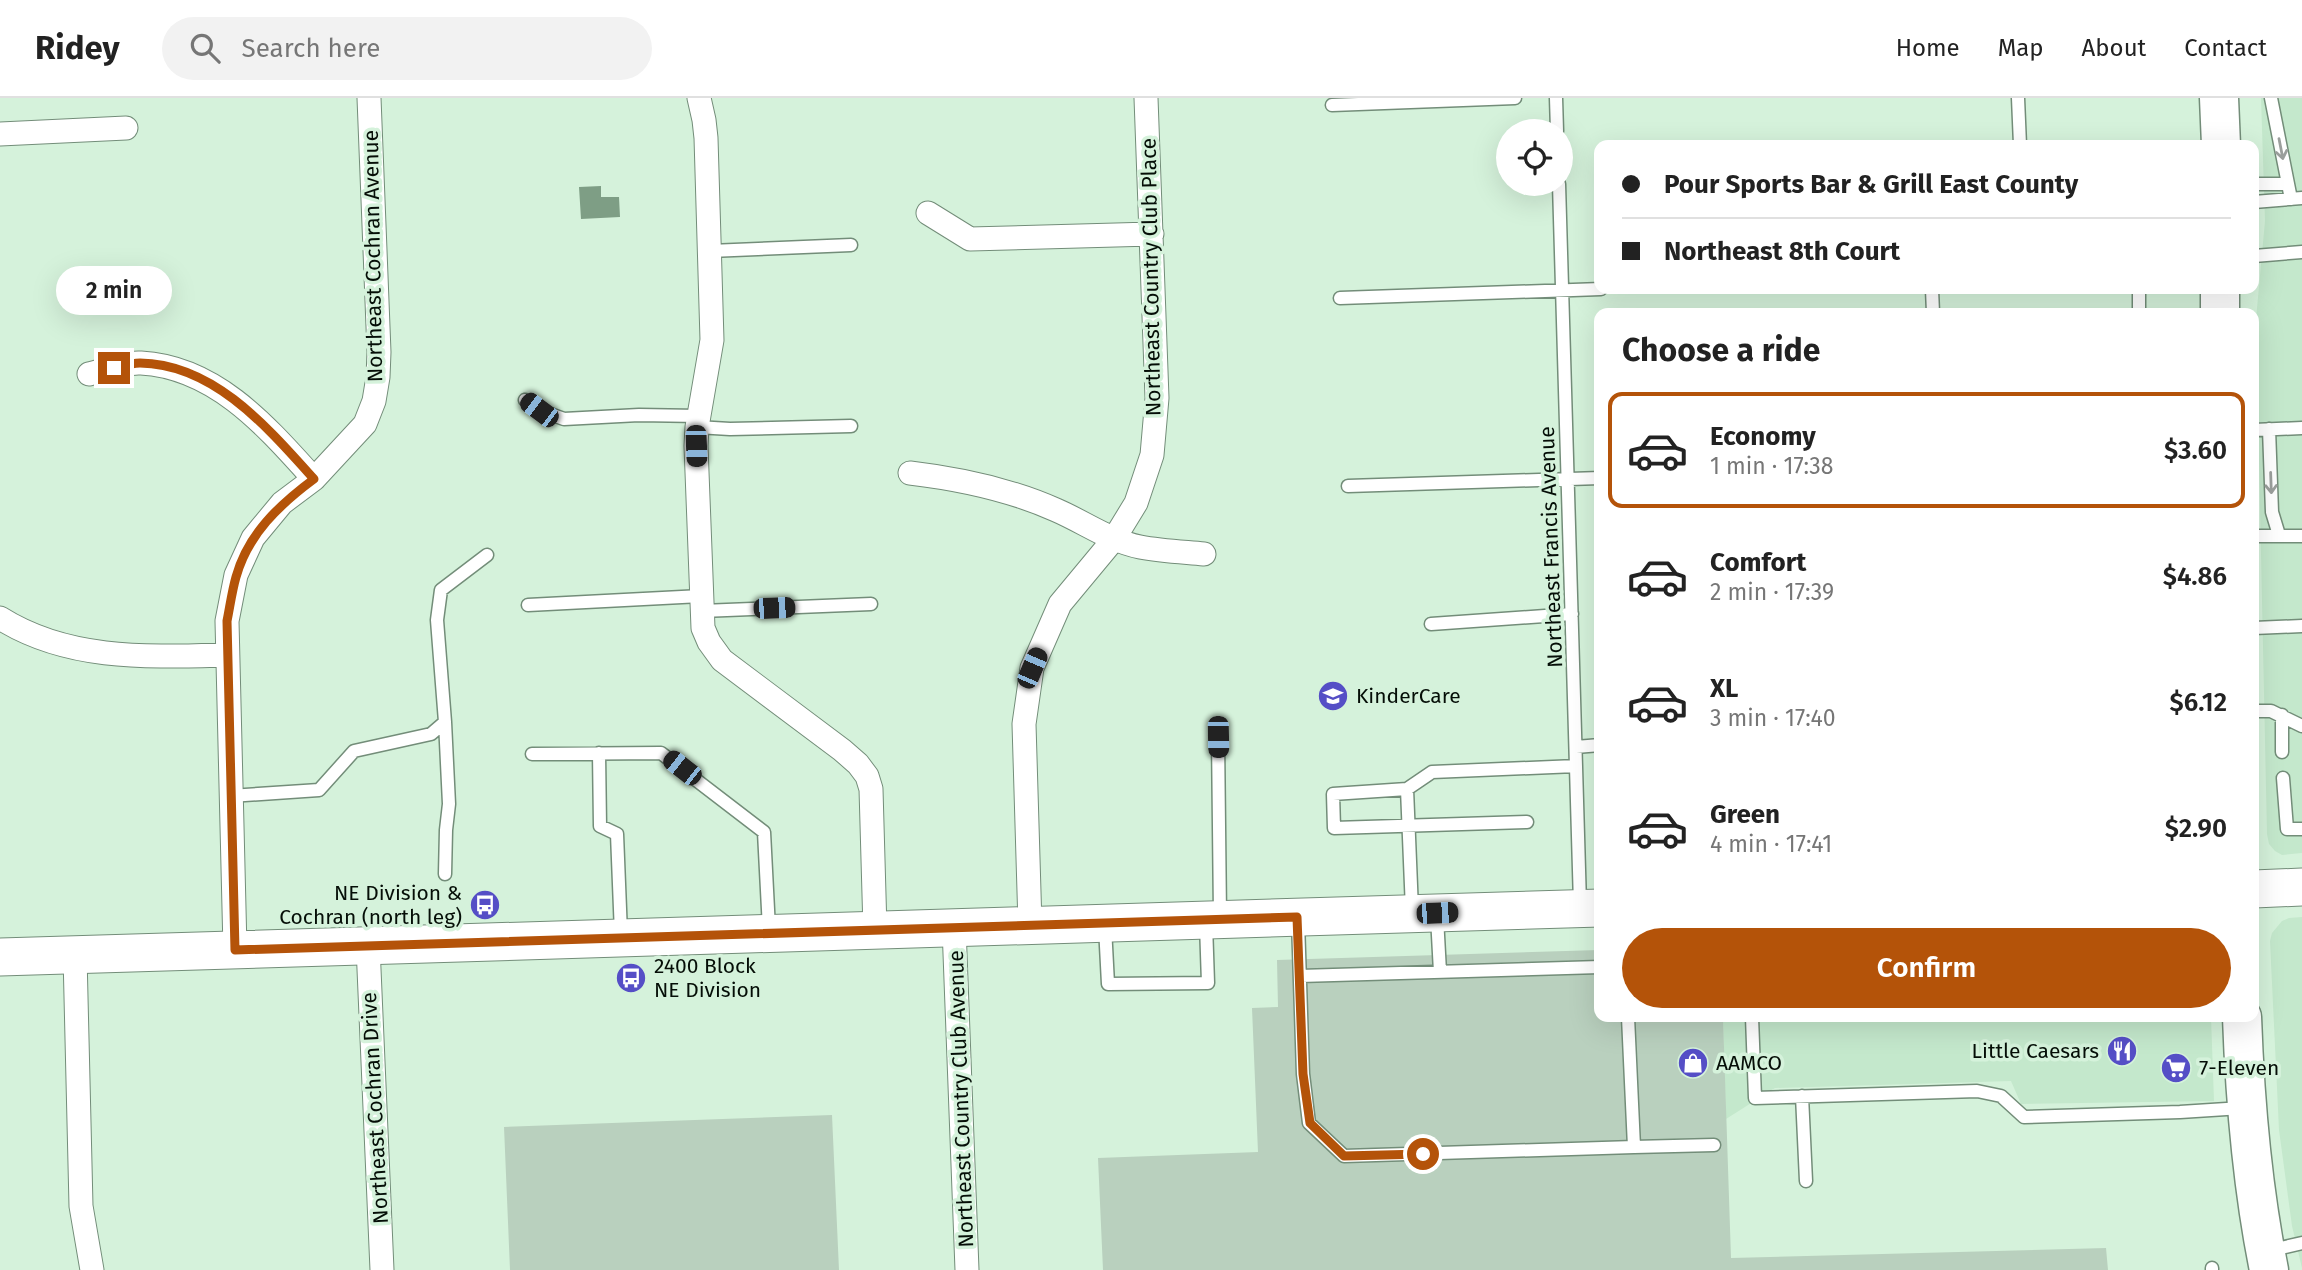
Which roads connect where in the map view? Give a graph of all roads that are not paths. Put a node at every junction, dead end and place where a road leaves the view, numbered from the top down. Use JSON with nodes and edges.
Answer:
{"nodes":[{"id":1,"x":369,"y":98,"type":"edge"},
{"id":2,"x":699,"y":98,"type":"edge"},
{"id":3,"x":1146,"y":98,"type":"edge"},
{"id":4,"x":1515,"y":98,"type":"edge"},
{"id":5,"x":1556,"y":98,"type":"edge"},
{"id":6,"x":2018,"y":98,"type":"edge"},
{"id":7,"x":2219,"y":98,"type":"edge"},
{"id":8,"x":2271,"y":98,"type":"edge"},
{"id":9,"x":1332,"y":105,"type":"dead end"},
{"id":10,"x":1557,"y":119,"type":"edge"},
{"id":11,"x":126,"y":128,"type":"dead end"},
{"id":12,"x":0,"y":134,"type":"edge"},
{"id":13,"x":2020,"y":140,"type":"edge"},
{"id":14,"x":2221,"y":140,"type":"edge"},
{"id":15,"x":2259,"y":184,"type":"edge"},
{"id":16,"x":2287,"y":184,"type":"junction"},
{"id":17,"x":1559,"y":196,"type":"edge"},
{"id":18,"x":2296,"y":199,"type":"edge"},
{"id":19,"x":2259,"y":202,"type":"edge"},
{"id":20,"x":928,"y":213,"type":"dead end"},
{"id":21,"x":1152,"y":234,"type":"junction"},
{"id":22,"x":851,"y":245,"type":"dead end"},
{"id":23,"x":710,"y":251,"type":"junction"},
{"id":24,"x":2302,"y":252,"type":"edge"},
{"id":25,"x":2259,"y":256,"type":"edge"},
{"id":26,"x":1594,"y":289,"type":"edge"},
{"id":27,"x":1563,"y":290,"type":"junction"},
{"id":28,"x":1340,"y":298,"type":"dead end"},
{"id":29,"x":89,"y":374,"type":"dead end"},
{"id":30,"x":525,"y":400,"type":"dead end"},
{"id":31,"x":698,"y":422,"type":"junction"},
{"id":32,"x":851,"y":426,"type":"dead end"},
{"id":33,"x":2302,"y":428,"type":"edge"},
{"id":34,"x":2269,"y":429,"type":"junction"},
{"id":35,"x":2259,"y":430,"type":"edge"},
{"id":36,"x":910,"y":473,"type":"dead end"},
{"id":37,"x":1594,"y":478,"type":"edge"},
{"id":38,"x":314,"y":479,"type":"junction"},
{"id":39,"x":1568,"y":479,"type":"junction"},
{"id":40,"x":1348,"y":486,"type":"dead end"},
{"id":41,"x":2279,"y":535,"type":"junction"},
{"id":42,"x":2259,"y":536,"type":"edge"},
{"id":43,"x":2302,"y":536,"type":"edge"},
{"id":44,"x":1114,"y":539,"type":"junction"},
{"id":45,"x":1204,"y":554,"type":"dead end"},
{"id":46,"x":487,"y":555,"type":"dead end"},
{"id":47,"x":528,"y":604,"type":"dead end"},
{"id":48,"x":702,"y":604,"type":"junction"},
{"id":49,"x":871,"y":604,"type":"dead end"},
{"id":50,"x":1572,"y":614,"type":"junction"},
{"id":51,"x":0,"y":618,"type":"edge"},
{"id":52,"x":1431,"y":624,"type":"dead end"},
{"id":53,"x":2302,"y":626,"type":"edge"},
{"id":54,"x":2259,"y":628,"type":"edge"},
{"id":55,"x":226,"y":655,"type":"junction"},
{"id":56,"x":2259,"y":711,"type":"edge"},
{"id":57,"x":2282,"y":715,"type":"junction"},
{"id":58,"x":445,"y":722,"type":"junction"},
{"id":59,"x":2302,"y":726,"type":"edge"},
{"id":60,"x":1218,"y":737,"type":"dead end"},
{"id":61,"x":1594,"y":746,"type":"edge"},
{"id":62,"x":1576,"y":747,"type":"junction"},
{"id":63,"x":2281,"y":752,"type":"dead end"},
{"id":64,"x":599,"y":753,"type":"junction"},
{"id":65,"x":532,"y":754,"type":"dead end"},
{"id":66,"x":1576,"y":766,"type":"junction"},
{"id":67,"x":2283,"y":778,"type":"dead end"},
{"id":68,"x":1407,"y":789,"type":"junction"},
{"id":69,"x":230,"y":796,"type":"junction"},
{"id":70,"x":1527,"y":822,"type":"dead end"},
{"id":71,"x":1408,"y":826,"type":"junction"},
{"id":72,"x":2302,"y":829,"type":"edge"},
{"id":73,"x":445,"y":874,"type":"dead end"},
{"id":74,"x":2302,"y":887,"type":"edge"},
{"id":75,"x":2259,"y":889,"type":"edge"},
{"id":76,"x":1590,"y":908,"type":"edge"},
{"id":77,"x":1424,"y":913,"type":"junction"},
{"id":78,"x":1297,"y":917,"type":"junction"},
{"id":79,"x":1213,"y":920,"type":"junction"},
{"id":80,"x":1105,"y":923,"type":"junction"},
{"id":81,"x":1030,"y":925,"type":"junction"},
{"id":82,"x":954,"y":928,"type":"junction"},
{"id":83,"x":875,"y":930,"type":"junction"},
{"id":84,"x":769,"y":933,"type":"junction"},
{"id":85,"x":621,"y":938,"type":"junction"},
{"id":86,"x":368,"y":946,"type":"junction"},
{"id":87,"x":235,"y":950,"type":"junction"},
{"id":88,"x":75,"y":955,"type":"junction"},
{"id":89,"x":0,"y":957,"type":"edge"},
{"id":90,"x":1594,"y":968,"type":"edge"},
{"id":91,"x":1440,"y":972,"type":"junction"},
{"id":92,"x":1300,"y":976,"type":"junction"},
{"id":93,"x":1628,"y":1022,"type":"edge"},
{"id":94,"x":1752,"y":1022,"type":"edge"},
{"id":95,"x":2242,"y":1022,"type":"edge"},
{"id":96,"x":1802,"y":1096,"type":"junction"},
{"id":97,"x":2246,"y":1108,"type":"junction"},
{"id":98,"x":1714,"y":1145,"type":"dead end"},
{"id":99,"x":1634,"y":1147,"type":"junction"},
{"id":100,"x":1806,"y":1181,"type":"dead end"},
{"id":101,"x":2302,"y":1243,"type":"edge"},
{"id":102,"x":2267,"y":1261,"type":"edge"},
{"id":103,"x":92,"y":1270,"type":"edge"},
{"id":104,"x":382,"y":1270,"type":"edge"},
{"id":105,"x":967,"y":1270,"type":"edge"}],
"edges":[{"from":1,"to":38,"type":"street","name":"Northeast Cochran Avenue"},
{"from":2,"to":23,"type":"street"},
{"from":3,"to":21,"type":"street","name":"Northeast Country Club Place"},
{"from":4,"to":9,"type":"lane"},
{"from":5,"to":10,"type":"lane"},
{"from":6,"to":13,"type":"lane"},
{"from":7,"to":14,"type":"highway"},
{"from":8,"to":16,"type":"lane","one_way":true},
{"from":11,"to":12,"type":"street"},
{"from":15,"to":16,"type":"lane"},
{"from":16,"to":18,"type":"lane"},
{"from":17,"to":27,"type":"lane","name":"Northeast Francis Avenue"},
{"from":18,"to":19,"type":"lane"},
{"from":20,"to":21,"type":"street"},
{"from":21,"to":44,"type":"street","name":"Northeast Country Club Place"},
{"from":22,"to":23,"type":"lane"},
{"from":23,"to":31,"type":"street"},
{"from":24,"to":25,"type":"lane"},
{"from":26,"to":27,"type":"lane"},
{"from":27,"to":28,"type":"lane"},
{"from":27,"to":39,"type":"lane","name":"Northeast Francis Avenue"},
{"from":29,"to":38,"type":"street"},
{"from":30,"to":31,"type":"lane"},
{"from":31,"to":32,"type":"lane"},
{"from":31,"to":48,"type":"street"},
{"from":33,"to":34,"type":"lane"},
{"from":34,"to":35,"type":"lane"},
{"from":34,"to":41,"type":"lane","one_way":true},
{"from":36,"to":44,"type":"street"},
{"from":37,"to":39,"type":"lane"},
{"from":38,"to":55,"type":"street","name":"Northeast Cochran Avenue"},
{"from":39,"to":40,"type":"lane"},
{"from":39,"to":50,"type":"lane","name":"Northeast Francis Avenue"},
{"from":41,"to":42,"type":"lane"},
{"from":41,"to":43,"type":"lane"},
{"from":44,"to":45,"type":"street"},
{"from":44,"to":81,"type":"street","name":"Northeast Country Club Place"},
{"from":46,"to":58,"type":"lane"},
{"from":47,"to":48,"type":"lane"},
{"from":48,"to":49,"type":"lane"},
{"from":48,"to":83,"type":"street"},
{"from":50,"to":52,"type":"lane"},
{"from":50,"to":62,"type":"lane","name":"Northeast Francis Avenue"},
{"from":51,"to":55,"type":"street"},
{"from":53,"to":54,"type":"lane"},
{"from":55,"to":69,"type":"street","name":"Northeast Cochran Avenue"},
{"from":56,"to":57,"type":"lane"},
{"from":57,"to":59,"type":"lane"},
{"from":57,"to":63,"type":"lane"},
{"from":58,"to":69,"type":"lane"},
{"from":58,"to":73,"type":"lane"},
{"from":60,"to":79,"type":"lane"},
{"from":61,"to":62,"type":"lane"},
{"from":62,"to":66,"type":"lane","name":"Northeast Francis Avenue"},
{"from":64,"to":65,"type":"lane"},
{"from":64,"to":84,"type":"lane"},
{"from":64,"to":85,"type":"lane"},
{"from":66,"to":68,"type":"lane"},
{"from":66,"to":76,"type":"lane","name":"Northeast Francis Avenue"},
{"from":67,"to":72,"type":"lane"},
{"from":68,"to":71,"type":"lane"},
{"from":68,"to":71,"type":"lane"},
{"from":69,"to":87,"type":"street","name":"Northeast Cochran Avenue"},
{"from":70,"to":71,"type":"lane"},
{"from":71,"to":77,"type":"lane"},
{"from":74,"to":75,"type":"main road"},
{"from":76,"to":77,"type":"main road"},
{"from":77,"to":78,"type":"main road"},
{"from":77,"to":91,"type":"lane"},
{"from":78,"to":79,"type":"main road"},
{"from":78,"to":92,"type":"lane"},
{"from":79,"to":80,"type":"main road"},
{"from":79,"to":80,"type":"lane"},
{"from":80,"to":81,"type":"main road"},
{"from":81,"to":82,"type":"main road"},
{"from":82,"to":83,"type":"main road"},
{"from":82,"to":105,"type":"street","name":"Northeast Country Club Avenue"},
{"from":83,"to":84,"type":"main road"},
{"from":84,"to":85,"type":"main road"},
{"from":85,"to":86,"type":"main road"},
{"from":86,"to":87,"type":"main road"},
{"from":86,"to":104,"type":"street","name":"Northeast Cochran Drive"},
{"from":87,"to":88,"type":"main road"},
{"from":88,"to":89,"type":"main road"},
{"from":88,"to":103,"type":"street"},
{"from":90,"to":91,"type":"lane"},
{"from":91,"to":92,"type":"lane"},
{"from":92,"to":99,"type":"lane"},
{"from":93,"to":99,"type":"lane"},
{"from":94,"to":96,"type":"lane"},
{"from":95,"to":97,"type":"highway"},
{"from":96,"to":97,"type":"lane"},
{"from":96,"to":100,"type":"lane"},
{"from":97,"to":102,"type":"highway"},
{"from":98,"to":99,"type":"lane"},
{"from":101,"to":102,"type":"lane"}]}
